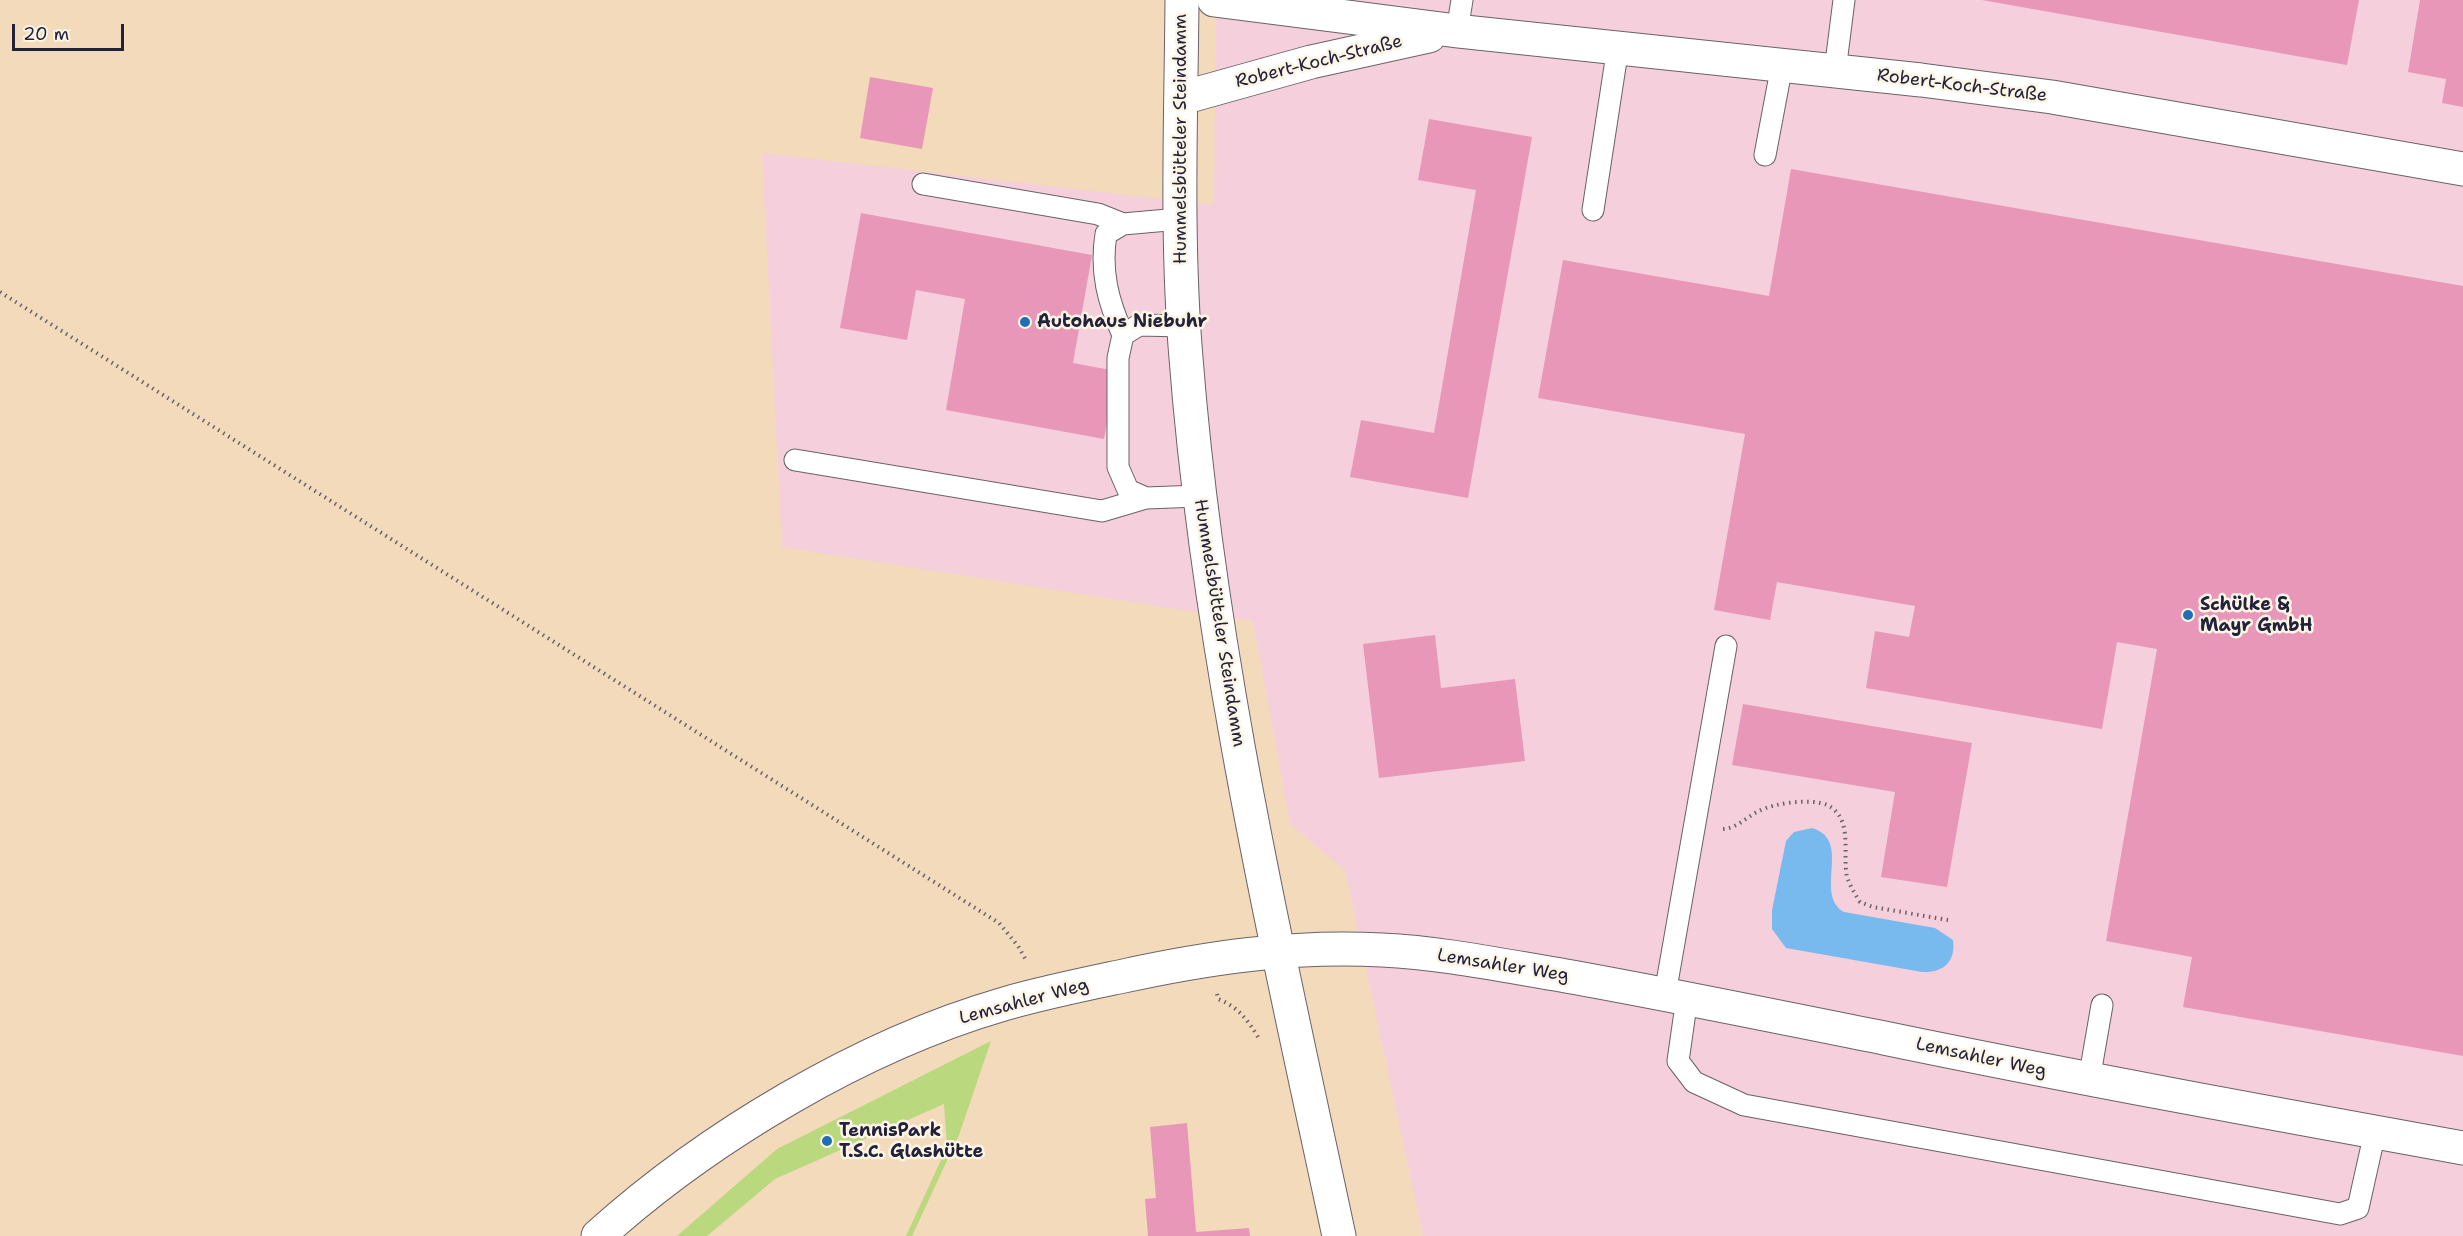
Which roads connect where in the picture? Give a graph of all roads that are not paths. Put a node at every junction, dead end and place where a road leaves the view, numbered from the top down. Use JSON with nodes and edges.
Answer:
{"nodes":[{"id":1,"x":1182,"y":0,"type":"edge"},
{"id":2,"x":1214,"y":0,"type":"edge"},
{"id":3,"x":1844,"y":0,"type":"edge"},
{"id":4,"x":1459,"y":15,"type":"edge"},
{"id":5,"x":1618,"y":47,"type":"junction"},
{"id":6,"x":1782,"y":65,"type":"junction"},
{"id":7,"x":1835,"y":71,"type":"junction"},
{"id":8,"x":1182,"y":98,"type":"junction"},
{"id":9,"x":1766,"y":155,"type":"dead end"},
{"id":10,"x":2463,"y":169,"type":"edge"},
{"id":11,"x":923,"y":184,"type":"dead end"},
{"id":12,"x":1593,"y":210,"type":"dead end"},
{"id":13,"x":1179,"y":219,"type":"junction"},
{"id":14,"x":1123,"y":224,"type":"junction"},
{"id":15,"x":1184,"y":326,"type":"junction"},
{"id":16,"x":1123,"y":335,"type":"junction"},
{"id":17,"x":795,"y":460,"type":"dead end"},
{"id":18,"x":1200,"y":496,"type":"junction"},
{"id":19,"x":1146,"y":498,"type":"junction"},
{"id":20,"x":1726,"y":646,"type":"dead end"},
{"id":21,"x":1278,"y":953,"type":"junction"},
{"id":22,"x":1676,"y":996,"type":"junction"},
{"id":23,"x":2102,"y":1005,"type":"dead end"},
{"id":24,"x":2089,"y":1080,"type":"junction"},
{"id":25,"x":2375,"y":1132,"type":"junction"},
{"id":26,"x":2463,"y":1148,"type":"edge"},
{"id":27,"x":598,"y":1236,"type":"edge"},
{"id":28,"x":1339,"y":1236,"type":"edge"}],
"edges":[{"from":1,"to":8,"type":"street","name":"Hummelsbütteler Steindamm"},
{"from":2,"to":4,"type":"street","name":"Robert-Koch-Straße"},
{"from":3,"to":7,"type":"lane"},
{"from":4,"to":5,"type":"street","name":"Robert-Koch-Straße"},
{"from":4,"to":8,"type":"street","name":"Robert-Koch-Straße"},
{"from":5,"to":6,"type":"street","name":"Robert-Koch-Straße"},
{"from":5,"to":12,"type":"lane"},
{"from":6,"to":7,"type":"street","name":"Robert-Koch-Straße"},
{"from":6,"to":9,"type":"lane"},
{"from":7,"to":10,"type":"street","name":"Robert-Koch-Straße"},
{"from":8,"to":13,"type":"street","name":"Hummelsbütteler Steindamm"},
{"from":11,"to":14,"type":"lane"},
{"from":13,"to":14,"type":"lane"},
{"from":13,"to":15,"type":"street","name":"Hummelsbütteler Steindamm"},
{"from":14,"to":16,"type":"lane"},
{"from":15,"to":16,"type":"lane"},
{"from":15,"to":18,"type":"street","name":"Hummelsbütteler Steindamm"},
{"from":16,"to":19,"type":"lane"},
{"from":17,"to":19,"type":"lane"},
{"from":18,"to":19,"type":"lane"},
{"from":18,"to":21,"type":"street","name":"Hummelsbütteler Steindamm"},
{"from":20,"to":22,"type":"lane"},
{"from":21,"to":22,"type":"street","name":"Lemsahler Weg"},
{"from":21,"to":27,"type":"street","name":"Lemsahler Weg"},
{"from":21,"to":28,"type":"street","name":"Hummelsbütteler Steindamm"},
{"from":22,"to":24,"type":"street","name":"Lemsahler Weg"},
{"from":22,"to":25,"type":"lane"},
{"from":23,"to":24,"type":"lane"},
{"from":24,"to":25,"type":"street","name":"Lemsahler Weg"},
{"from":25,"to":26,"type":"street","name":"Lemsahler Weg"}]}
